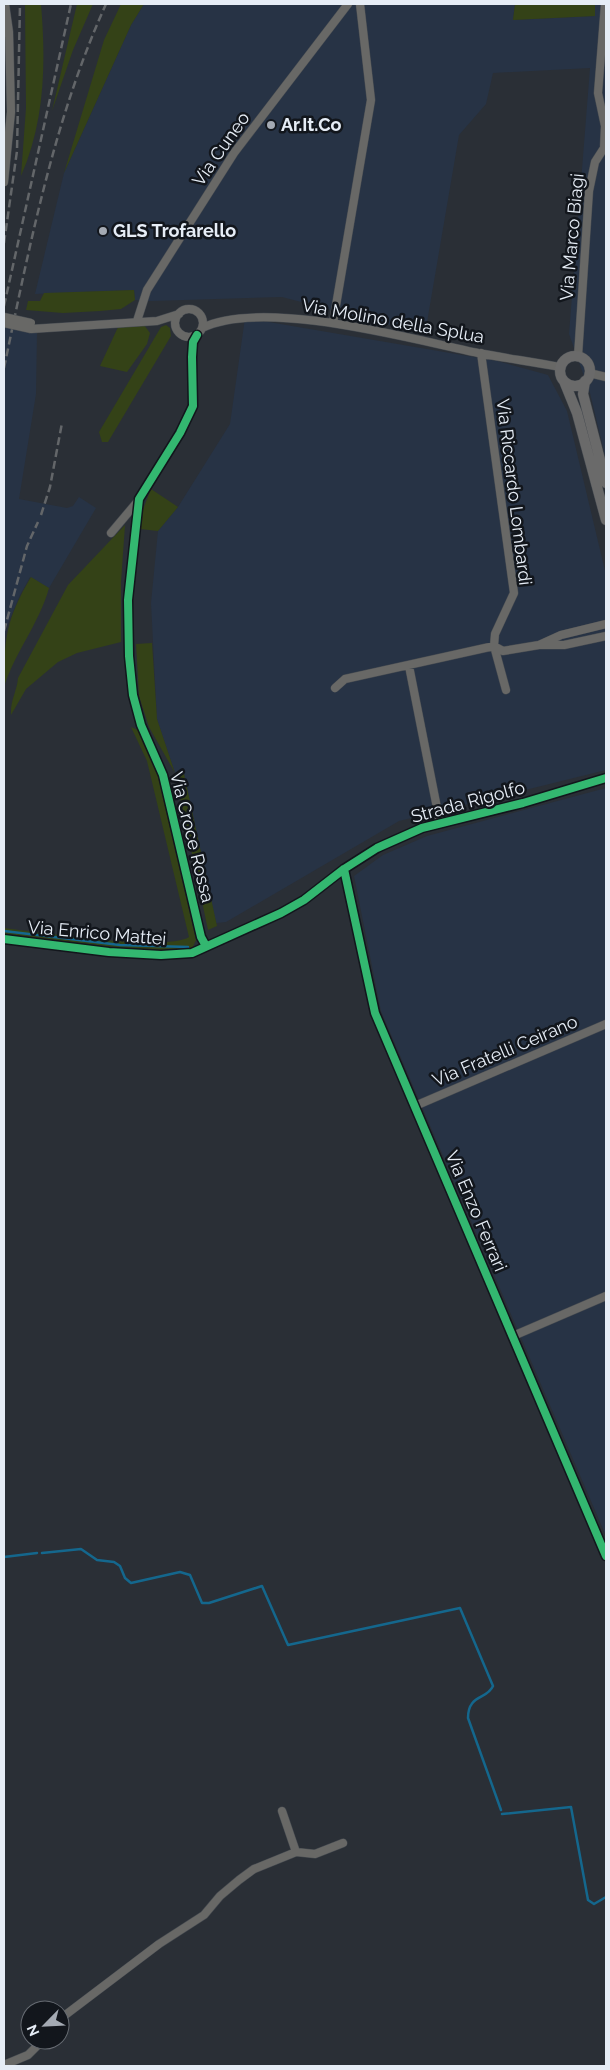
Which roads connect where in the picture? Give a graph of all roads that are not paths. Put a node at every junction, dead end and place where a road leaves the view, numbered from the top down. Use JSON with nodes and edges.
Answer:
{"nodes":[{"id":1,"x":4,"y":4,"type":"edge"},
{"id":2,"x":348,"y":4,"type":"edge"},
{"id":3,"x":360,"y":4,"type":"edge"},
{"id":4,"x":605,"y":4,"type":"edge"},
{"id":5,"x":6,"y":33,"type":"edge"},
{"id":6,"x":8,"y":95,"type":"edge"},
{"id":7,"x":604,"y":111,"type":"edge"},
{"id":8,"x":605,"y":147,"type":"edge"},
{"id":9,"x":5,"y":164,"type":"edge"},
{"id":10,"x":4,"y":182,"type":"edge"},
{"id":11,"x":179,"y":314,"type":"junction"},
{"id":12,"x":200,"y":315,"type":"junction"},
{"id":13,"x":4,"y":317,"type":"edge"},
{"id":14,"x":157,"y":320,"type":"junction"},
{"id":15,"x":219,"y":320,"type":"junction"},
{"id":16,"x":137,"y":321,"type":"junction"},
{"id":17,"x":4,"y":323,"type":"edge"},
{"id":18,"x":333,"y":323,"type":"junction"},
{"id":19,"x":31,"y":326,"type":"junction"},
{"id":20,"x":176,"y":326,"type":"junction"},
{"id":21,"x":202,"y":328,"type":"junction"},
{"id":22,"x":180,"y":334,"type":"junction"},
{"id":23,"x":197,"y":335,"type":"junction"},
{"id":24,"x":481,"y":354,"type":"junction"},
{"id":25,"x":192,"y":356,"type":"junction"},
{"id":26,"x":578,"y":356,"type":"junction"},
{"id":27,"x":560,"y":367,"type":"junction"},
{"id":28,"x":587,"y":377,"type":"junction"},
{"id":29,"x":606,"y":377,"type":"edge"},
{"id":30,"x":564,"y":381,"type":"junction"},
{"id":31,"x":606,"y":484,"type":"edge"},
{"id":32,"x":139,"y":499,"type":"junction"},
{"id":33,"x":606,"y":520,"type":"edge"},
{"id":34,"x":110,"y":533,"type":"dead end"},
{"id":35,"x":606,"y":624,"type":"edge"},
{"id":36,"x":586,"y":629,"type":"junction"},
{"id":37,"x":606,"y":636,"type":"edge"},
{"id":38,"x":589,"y":640,"type":"junction"},
{"id":39,"x":539,"y":645,"type":"junction"},
{"id":40,"x":494,"y":646,"type":"junction"},
{"id":41,"x":409,"y":666,"type":"junction"},
{"id":42,"x":335,"y":688,"type":"dead end"},
{"id":43,"x":506,"y":690,"type":"dead end"},
{"id":44,"x":606,"y":778,"type":"edge"},
{"id":45,"x":440,"y":824,"type":"junction"},
{"id":46,"x":344,"y":869,"type":"junction"},
{"id":47,"x":4,"y":938,"type":"edge"},
{"id":48,"x":206,"y":946,"type":"junction"},
{"id":49,"x":606,"y":1024,"type":"edge"},
{"id":50,"x":415,"y":1106,"type":"junction"},
{"id":51,"x":606,"y":1296,"type":"edge"},
{"id":52,"x":513,"y":1336,"type":"junction"},
{"id":53,"x":606,"y":1556,"type":"edge"},
{"id":54,"x":282,"y":1811,"type":"dead end"},
{"id":55,"x":343,"y":1843,"type":"dead end"},
{"id":56,"x":296,"y":1852,"type":"junction"},
{"id":57,"x":70,"y":2011,"type":"edge"},
{"id":58,"x":33,"y":2050,"type":"edge"},
{"id":59,"x":4,"y":2065,"type":"edge"}],
"edges":[{"from":1,"to":5,"type":"street"},
{"from":2,"to":16,"type":"street","name":"Via Cuneo"},
{"from":3,"to":18,"type":"street"},
{"from":4,"to":7,"type":"street","name":"Via Marco Biagi"},
{"from":5,"to":6,"type":"street"},
{"from":6,"to":9,"type":"street"},
{"from":7,"to":8,"type":"street","name":"Via Marco Biagi"},
{"from":8,"to":26,"type":"street","name":"Via Marco Biagi"},
{"from":9,"to":10,"type":"street"},
{"from":11,"to":12,"type":"street"},
{"from":11,"to":14,"type":"street"},
{"from":11,"to":20,"type":"street"},
{"from":12,"to":15,"type":"street","name":"Via Molino della Splua"},
{"from":12,"to":21,"type":"street"},
{"from":13,"to":19,"type":"street","bridge":true},
{"from":14,"to":16,"type":"street"},
{"from":14,"to":20,"type":"street"},
{"from":15,"to":18,"type":"street","name":"Via Molino della Splua"},
{"from":15,"to":21,"type":"street","name":"Via Molino della Splua"},
{"from":16,"to":19,"type":"street"},
{"from":17,"to":19,"type":"street","bridge":true},
{"from":18,"to":24,"type":"street","name":"Via Molino della Splua"},
{"from":20,"to":22,"type":"street"},
{"from":21,"to":23,"type":"street"},
{"from":22,"to":23,"type":"street"},
{"from":22,"to":25,"type":"street","name":"Via Croce Rossa"},
{"from":23,"to":25,"type":"street","name":"Via Croce Rossa"},
{"from":24,"to":27,"type":"street","name":"Via Molino della Splua"},
{"from":24,"to":40,"type":"street","name":"Via Riccardo Lombardi"},
{"from":25,"to":32,"type":"street","name":"Via Croce Rossa"},
{"from":26,"to":27,"type":"street"},
{"from":26,"to":28,"type":"street"},
{"from":27,"to":30,"type":"street"},
{"from":28,"to":29,"type":"street"},
{"from":28,"to":30,"type":"street"},
{"from":28,"to":31,"type":"street"},
{"from":30,"to":33,"type":"street"},
{"from":32,"to":34,"type":"street"},
{"from":32,"to":48,"type":"street","name":"Via Croce Rossa"},
{"from":35,"to":36,"type":"street"},
{"from":36,"to":38,"type":"street"},
{"from":36,"to":39,"type":"street"},
{"from":37,"to":38,"type":"street"},
{"from":38,"to":39,"type":"street"},
{"from":39,"to":40,"type":"street"},
{"from":40,"to":41,"type":"street"},
{"from":40,"to":43,"type":"street"},
{"from":41,"to":42,"type":"street"},
{"from":41,"to":45,"type":"street"},
{"from":44,"to":45,"type":"street","name":"Strada Rigolfo"},
{"from":45,"to":46,"type":"street","name":"Strada Rigolfo"},
{"from":46,"to":48,"type":"street","name":"Via Enrico Mattei"},
{"from":46,"to":50,"type":"street","name":"Via Enzo Ferrari"},
{"from":47,"to":48,"type":"street","name":"Via Enrico Mattei"},
{"from":49,"to":50,"type":"street","name":"Via Fratelli Ceirano"},
{"from":50,"to":52,"type":"street","name":"Via Enzo Ferrari"},
{"from":51,"to":52,"type":"street"},
{"from":52,"to":53,"type":"street","name":"Via Enzo Ferrari"},
{"from":54,"to":56,"type":"street"},
{"from":55,"to":56,"type":"street"},
{"from":56,"to":57,"type":"street"},
{"from":58,"to":59,"type":"street"}]}
